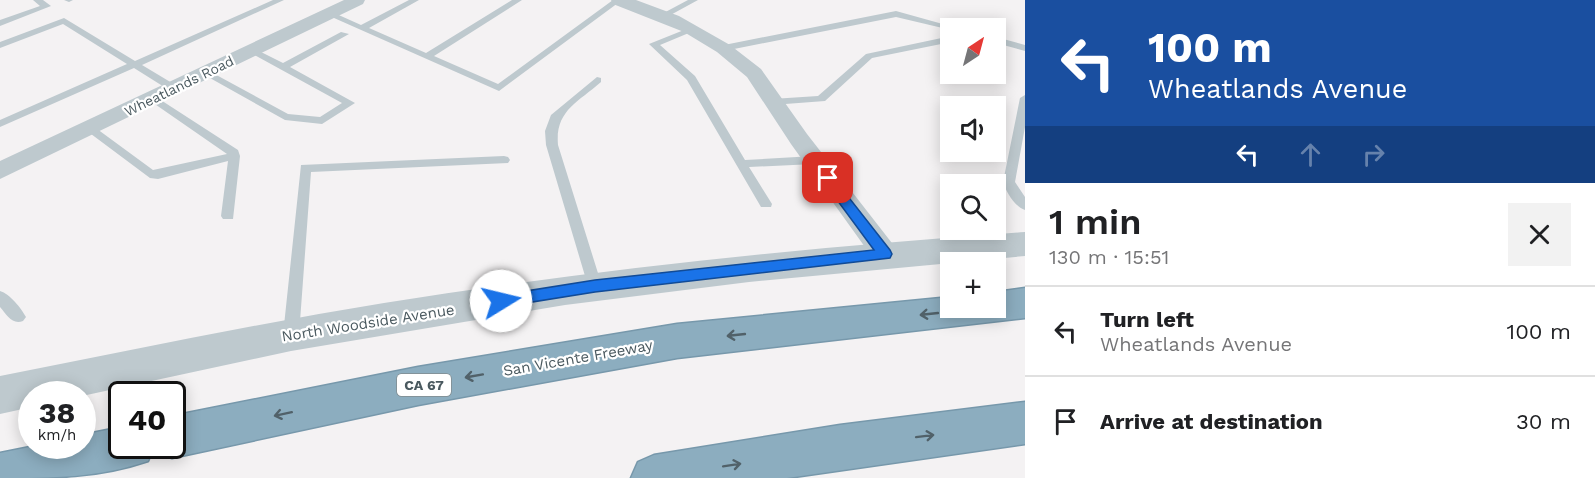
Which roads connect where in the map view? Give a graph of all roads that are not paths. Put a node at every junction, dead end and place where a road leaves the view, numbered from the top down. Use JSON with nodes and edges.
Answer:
{"nodes":[{"id":1,"x":37,"y":0,"type":"edge"},
{"id":2,"x":280,"y":0,"type":"edge"},
{"id":3,"x":357,"y":0,"type":"edge"},
{"id":4,"x":415,"y":0,"type":"edge"},
{"id":5,"x":518,"y":0,"type":"edge"},
{"id":6,"x":619,"y":0,"type":"edge"},
{"id":7,"x":694,"y":0,"type":"edge"},
{"id":8,"x":329,"y":14,"type":"junction"},
{"id":9,"x":662,"y":16,"type":"junction"},
{"id":10,"x":0,"y":23,"type":"edge"},
{"id":11,"x":940,"y":25,"type":"edge"},
{"id":12,"x":362,"y":28,"type":"junction"},
{"id":13,"x":692,"y":30,"type":"junction"},
{"id":14,"x":344,"y":34,"type":"dead end"},
{"id":15,"x":940,"y":41,"type":"edge"},
{"id":16,"x":1006,"y":43,"type":"edge"},
{"id":17,"x":0,"y":45,"type":"edge"},
{"id":18,"x":724,"y":48,"type":"junction"},
{"id":19,"x":1025,"y":48,"type":"edge"},
{"id":20,"x":252,"y":51,"type":"junction"},
{"id":21,"x":427,"y":56,"type":"junction"},
{"id":22,"x":134,"y":65,"type":"junction"},
{"id":23,"x":282,"y":67,"type":"junction"},
{"id":24,"x":206,"y":73,"type":"junction"},
{"id":25,"x":597,"y":80,"type":"dead end"},
{"id":26,"x":173,"y":88,"type":"junction"},
{"id":27,"x":153,"y":98,"type":"junction"},
{"id":28,"x":1025,"y":98,"type":"edge"},
{"id":29,"x":772,"y":102,"type":"junction"},
{"id":30,"x":0,"y":124,"type":"edge"},
{"id":31,"x":89,"y":128,"type":"junction"},
{"id":32,"x":234,"y":156,"type":"junction"},
{"id":33,"x":504,"y":160,"type":"dead end"},
{"id":34,"x":813,"y":160,"type":"junction"},
{"id":35,"x":741,"y":164,"type":"junction"},
{"id":36,"x":0,"y":171,"type":"edge"},
{"id":37,"x":766,"y":204,"type":"dead end"},
{"id":38,"x":1025,"y":206,"type":"edge"},
{"id":39,"x":228,"y":216,"type":"dead end"},
{"id":40,"x":1025,"y":244,"type":"edge"},
{"id":41,"x":885,"y":254,"type":"junction"},
{"id":42,"x":595,"y":286,"type":"junction"},
{"id":43,"x":0,"y":297,"type":"edge"},
{"id":44,"x":1025,"y":303,"type":"edge"},
{"id":45,"x":1006,"y":306,"type":"edge"},
{"id":46,"x":940,"y":313,"type":"edge"},
{"id":47,"x":18,"y":317,"type":"dead end"},
{"id":48,"x":291,"y":335,"type":"junction"},
{"id":49,"x":0,"y":395,"type":"edge"},
{"id":50,"x":1025,"y":423,"type":"edge"},
{"id":51,"x":186,"y":434,"type":"edge"},
{"id":52,"x":108,"y":451,"type":"edge"},
{"id":53,"x":0,"y":476,"type":"edge"},
{"id":54,"x":654,"y":478,"type":"edge"}],
"edges":[{"from":1,"to":10,"type":"lane"},
{"from":2,"to":22,"type":"lane"},
{"from":3,"to":8,"type":"street","name":"Wheatlands Road"},
{"from":4,"to":12,"type":"lane"},
{"from":5,"to":21,"type":"lane"},
{"from":6,"to":9,"type":"street"},
{"from":6,"to":21,"type":"lane"},
{"from":7,"to":9,"type":"lane"},
{"from":8,"to":12,"type":"lane"},
{"from":8,"to":20,"type":"street","name":"Wheatlands Road"},
{"from":9,"to":13,"type":"street"},
{"from":11,"to":18,"type":"lane"},
{"from":12,"to":21,"type":"lane"},
{"from":13,"to":18,"type":"street"},
{"from":13,"to":35,"type":"lane"},
{"from":14,"to":23,"type":"lane"},
{"from":15,"to":29,"type":"lane"},
{"from":16,"to":19,"type":"lane"},
{"from":17,"to":22,"type":"lane"},
{"from":18,"to":29,"type":"street"},
{"from":20,"to":23,"type":"lane"},
{"from":20,"to":24,"type":"street","name":"Wheatlands Road"},
{"from":22,"to":26,"type":"lane"},
{"from":22,"to":30,"type":"lane"},
{"from":23,"to":24,"type":"lane"},
{"from":24,"to":26,"type":"street","name":"Wheatlands Road"},
{"from":25,"to":42,"type":"lane"},
{"from":26,"to":27,"type":"street","name":"Wheatlands Road"},
{"from":27,"to":31,"type":"street","name":"Wheatlands Road"},
{"from":27,"to":32,"type":"lane"},
{"from":28,"to":38,"type":"lane"},
{"from":29,"to":34,"type":"street"},
{"from":31,"to":32,"type":"lane"},
{"from":31,"to":36,"type":"street","name":"Wheatlands Road"},
{"from":32,"to":39,"type":"lane"},
{"from":33,"to":48,"type":"lane"},
{"from":34,"to":35,"type":"lane"},
{"from":34,"to":41,"type":"street"},
{"from":35,"to":37,"type":"lane"},
{"from":40,"to":41,"type":"street","name":"North Woodside Avenue"},
{"from":41,"to":42,"type":"street","name":"North Woodside Avenue"},
{"from":42,"to":48,"type":"street","name":"North Woodside Avenue"},
{"from":43,"to":47,"type":"lane"},
{"from":44,"to":45,"type":"highway"},
{"from":46,"to":51,"type":"highway","name":"San Vicente Freeway","number":"CA 67","one_way":true},
{"from":48,"to":49,"type":"street","name":"North Woodside Avenue"},
{"from":54,"to":50,"type":"highway","one_way":true},
{"from":52,"to":53,"type":"highway"}]}
